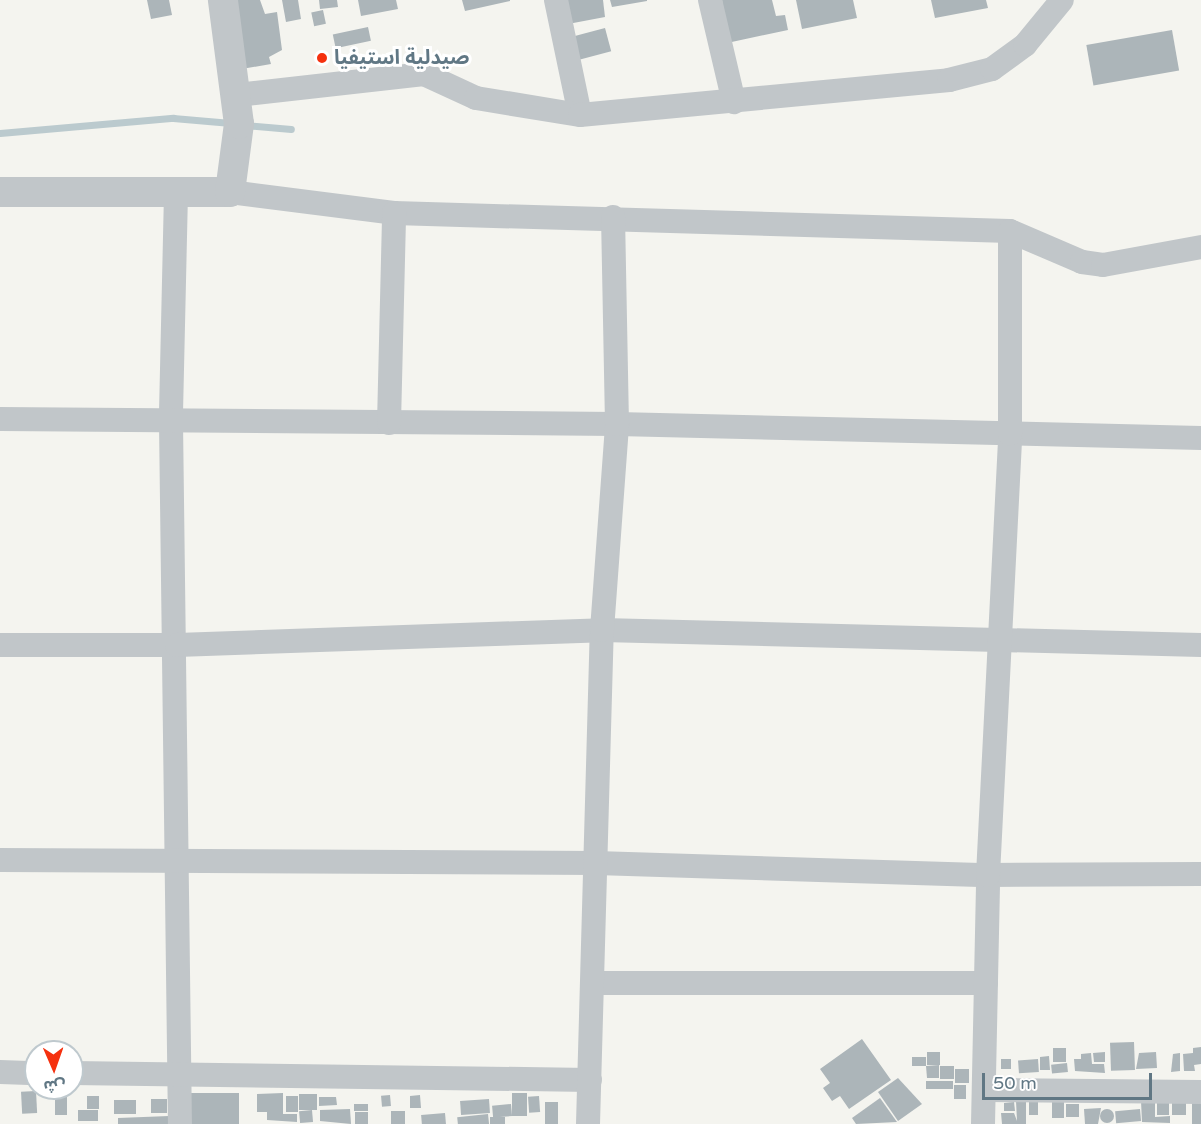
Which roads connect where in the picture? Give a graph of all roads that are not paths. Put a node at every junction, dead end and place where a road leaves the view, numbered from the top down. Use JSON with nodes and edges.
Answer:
{"nodes":[{"id":1,"x":223,"y":0,"type":"edge"},
{"id":2,"x":556,"y":0,"type":"edge"},
{"id":3,"x":710,"y":0,"type":"edge"},
{"id":4,"x":1062,"y":0,"type":"edge"},
{"id":5,"x":237,"y":95,"type":"junction"},
{"id":6,"x":734,"y":102,"type":"junction"},
{"id":7,"x":580,"y":115,"type":"junction"},
{"id":8,"x":0,"y":192,"type":"edge"},
{"id":9,"x":230,"y":192,"type":"junction"},
{"id":10,"x":176,"y":193,"type":"junction"},
{"id":11,"x":394,"y":213,"type":"junction"},
{"id":12,"x":613,"y":217,"type":"junction"},
{"id":13,"x":1010,"y":231,"type":"junction"},
{"id":14,"x":1201,"y":247,"type":"edge"},
{"id":15,"x":0,"y":419,"type":"edge"},
{"id":16,"x":171,"y":422,"type":"junction"},
{"id":17,"x":389,"y":423,"type":"junction"},
{"id":18,"x":617,"y":424,"type":"junction"},
{"id":19,"x":1010,"y":434,"type":"junction"},
{"id":20,"x":1201,"y":438,"type":"edge"},
{"id":21,"x":602,"y":630,"type":"junction"},
{"id":22,"x":999,"y":641,"type":"junction"},
{"id":23,"x":0,"y":645,"type":"edge"},
{"id":24,"x":177,"y":645,"type":"junction"},
{"id":25,"x":1201,"y":645,"type":"edge"},
{"id":26,"x":0,"y":860,"type":"edge"},
{"id":27,"x":176,"y":861,"type":"junction"},
{"id":28,"x":596,"y":863,"type":"junction"},
{"id":29,"x":1201,"y":874,"type":"edge"},
{"id":30,"x":988,"y":875,"type":"junction"},
{"id":31,"x":592,"y":983,"type":"junction"},
{"id":32,"x":986,"y":983,"type":"junction"},
{"id":33,"x":0,"y":1072,"type":"edge"},
{"id":34,"x":24,"y":1072,"type":"edge"},
{"id":35,"x":84,"y":1073,"type":"edge"},
{"id":36,"x":180,"y":1073,"type":"junction"},
{"id":37,"x":590,"y":1080,"type":"junction"},
{"id":38,"x":984,"y":1090,"type":"junction"},
{"id":39,"x":1201,"y":1092,"type":"edge"},
{"id":40,"x":180,"y":1124,"type":"edge"},
{"id":41,"x":588,"y":1124,"type":"edge"},
{"id":42,"x":983,"y":1124,"type":"edge"}],
"edges":[{"from":1,"to":5,"type":"street"},
{"from":2,"to":7,"type":"street"},
{"from":3,"to":6,"type":"street"},
{"from":4,"to":6,"type":"street"},
{"from":5,"to":7,"type":"street"},
{"from":5,"to":9,"type":"street"},
{"from":6,"to":7,"type":"street"},
{"from":8,"to":10,"type":"street"},
{"from":9,"to":10,"type":"street"},
{"from":9,"to":11,"type":"street"},
{"from":10,"to":16,"type":"street"},
{"from":11,"to":12,"type":"street"},
{"from":11,"to":17,"type":"street"},
{"from":12,"to":13,"type":"street"},
{"from":12,"to":18,"type":"street"},
{"from":13,"to":14,"type":"street"},
{"from":13,"to":19,"type":"street"},
{"from":15,"to":16,"type":"street"},
{"from":16,"to":17,"type":"street"},
{"from":16,"to":24,"type":"street"},
{"from":17,"to":18,"type":"street"},
{"from":18,"to":19,"type":"street"},
{"from":18,"to":21,"type":"street"},
{"from":19,"to":20,"type":"street"},
{"from":19,"to":22,"type":"street"},
{"from":21,"to":22,"type":"street"},
{"from":21,"to":24,"type":"street"},
{"from":21,"to":28,"type":"street"},
{"from":22,"to":25,"type":"street"},
{"from":22,"to":30,"type":"street"},
{"from":23,"to":24,"type":"street"},
{"from":24,"to":27,"type":"street"},
{"from":26,"to":27,"type":"street"},
{"from":27,"to":28,"type":"street"},
{"from":27,"to":36,"type":"street"},
{"from":28,"to":30,"type":"street"},
{"from":28,"to":31,"type":"street"},
{"from":29,"to":30,"type":"street"},
{"from":30,"to":32,"type":"street"},
{"from":31,"to":32,"type":"street"},
{"from":31,"to":37,"type":"street"},
{"from":32,"to":38,"type":"street"},
{"from":33,"to":34,"type":"street"},
{"from":35,"to":36,"type":"street"},
{"from":36,"to":37,"type":"street"},
{"from":36,"to":40,"type":"street"},
{"from":37,"to":41,"type":"street"},
{"from":38,"to":39,"type":"street"},
{"from":38,"to":42,"type":"street"}]}
